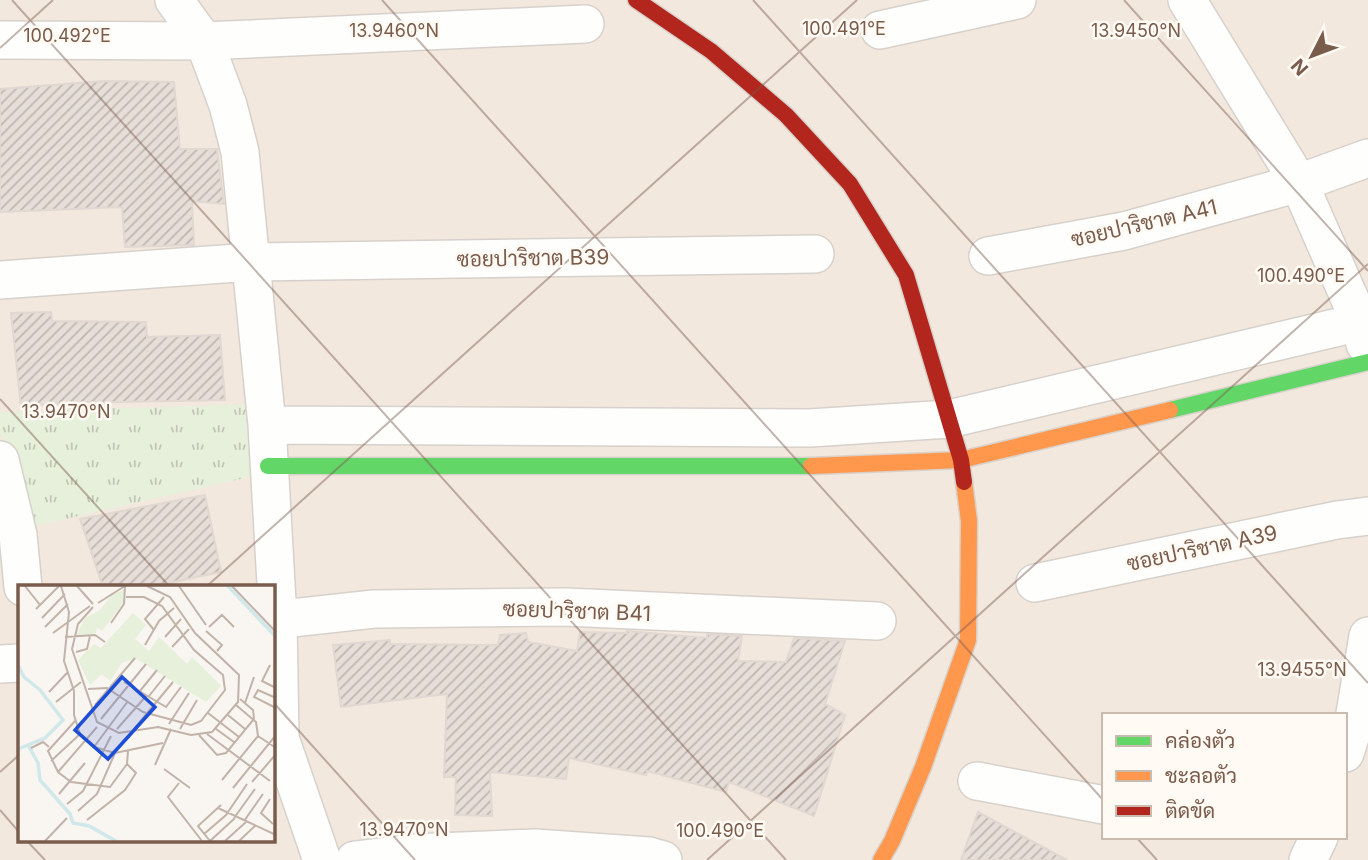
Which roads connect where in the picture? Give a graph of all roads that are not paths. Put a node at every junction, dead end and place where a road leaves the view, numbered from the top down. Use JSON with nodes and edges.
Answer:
{"nodes":[{"id":1,"x":174,"y":0,"type":"edge"},
{"id":2,"x":635,"y":0,"type":"edge"},
{"id":3,"x":1017,"y":0,"type":"edge"},
{"id":4,"x":1187,"y":0,"type":"edge"},
{"id":5,"x":585,"y":24,"type":"dead end"},
{"id":6,"x":880,"y":30,"type":"dead end"},
{"id":7,"x":0,"y":40,"type":"edge"},
{"id":8,"x":204,"y":41,"type":"junction"},
{"id":9,"x":1368,"y":158,"type":"edge"},
{"id":10,"x":1299,"y":183,"type":"junction"},
{"id":11,"x":815,"y":254,"type":"dead end"},
{"id":12,"x":988,"y":256,"type":"dead end"},
{"id":13,"x":251,"y":262,"type":"junction"},
{"id":14,"x":0,"y":280,"type":"edge"},
{"id":15,"x":1364,"y":339,"type":"edge"},
{"id":16,"x":1368,"y":362,"type":"edge"},
{"id":17,"x":949,"y":419,"type":"junction"},
{"id":18,"x":267,"y":425,"type":"junction"},
{"id":19,"x":0,"y":460,"type":"edge"},
{"id":20,"x":961,"y":460,"type":"junction"},
{"id":21,"x":268,"y":466,"type":"junction"},
{"id":22,"x":1368,"y":516,"type":"edge"},
{"id":23,"x":1035,"y":583,"type":"dead end"},
{"id":24,"x":23,"y":585,"type":"edge"},
{"id":25,"x":274,"y":585,"type":"edge"},
{"id":26,"x":275,"y":601,"type":"edge"},
{"id":27,"x":276,"y":620,"type":"edge"},
{"id":28,"x":877,"y":621,"type":"dead end"},
{"id":29,"x":1368,"y":636,"type":"edge"},
{"id":30,"x":18,"y":663,"type":"edge"},
{"id":31,"x":0,"y":664,"type":"edge"},
{"id":32,"x":1355,"y":740,"type":"edge"},
{"id":33,"x":977,"y":781,"type":"dead end"},
{"id":34,"x":1102,"y":805,"type":"edge"},
{"id":35,"x":1318,"y":839,"type":"edge"},
{"id":36,"x":323,"y":860,"type":"edge"},
{"id":37,"x":355,"y":860,"type":"edge"},
{"id":38,"x":663,"y":860,"type":"edge"},
{"id":39,"x":881,"y":860,"type":"edge"},
{"id":40,"x":1308,"y":860,"type":"edge"}],
"edges":[{"from":1,"to":8,"type":"street"},
{"from":2,"to":17,"type":"street"},
{"from":3,"to":6,"type":"street"},
{"from":4,"to":10,"type":"street"},
{"from":5,"to":8,"type":"street"},
{"from":7,"to":8,"type":"street"},
{"from":8,"to":13,"type":"street"},
{"from":9,"to":10,"type":"street","name":"ซอยปาริชาต A41"},
{"from":10,"to":12,"type":"street","name":"ซอยปาริชาต A41"},
{"from":10,"to":15,"type":"street"},
{"from":11,"to":13,"type":"street","name":"ซอยปาริชาต B39"},
{"from":13,"to":14,"type":"street","name":"ซอยปาริชาต B39"},
{"from":13,"to":18,"type":"street"},
{"from":15,"to":17,"type":"street"},
{"from":16,"to":20,"type":"street"},
{"from":17,"to":18,"type":"street"},
{"from":17,"to":20,"type":"street"},
{"from":18,"to":21,"type":"street"},
{"from":19,"to":24,"type":"street"},
{"from":20,"to":21,"type":"street"},
{"from":20,"to":39,"type":"street"},
{"from":21,"to":25,"type":"street"},
{"from":22,"to":23,"type":"street","name":"ซอยปาริชาต A39"},
{"from":26,"to":27,"type":"street"},
{"from":27,"to":28,"type":"street","name":"ซอยปาริชาต B41"},
{"from":27,"to":36,"type":"street"},
{"from":29,"to":32,"type":"street"},
{"from":30,"to":31,"type":"street"},
{"from":33,"to":34,"type":"street"},
{"from":35,"to":40,"type":"street"},
{"from":37,"to":38,"type":"street"}]}
